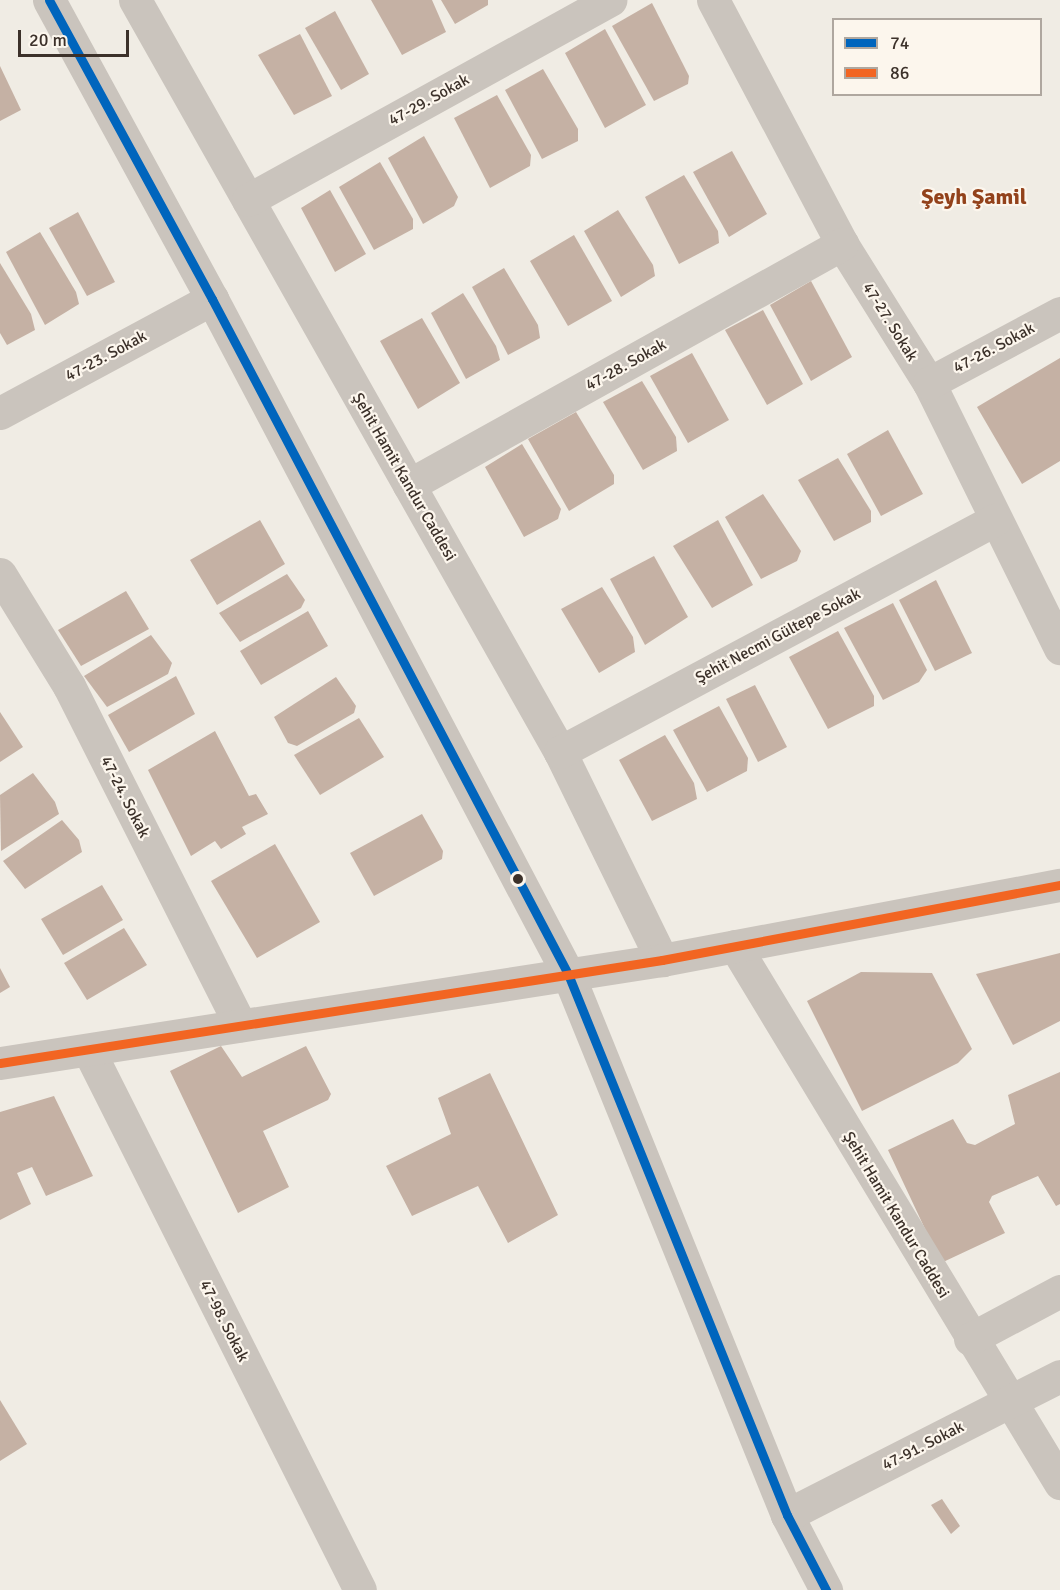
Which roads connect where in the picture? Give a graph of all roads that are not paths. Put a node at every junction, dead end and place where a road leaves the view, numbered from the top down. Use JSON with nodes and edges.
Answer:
{"nodes":[{"id":1,"x":49,"y":0,"type":"edge"},
{"id":2,"x":135,"y":0,"type":"edge"},
{"id":3,"x":610,"y":0,"type":"edge"},
{"id":4,"x":713,"y":0,"type":"edge"},
{"id":5,"x":248,"y":200,"type":"junction"},
{"id":6,"x":842,"y":244,"type":"junction"},
{"id":7,"x":212,"y":299,"type":"junction"},
{"id":8,"x":1060,"y":313,"type":"edge"},
{"id":9,"x":929,"y":383,"type":"junction"},
{"id":10,"x":0,"y":413,"type":"edge"},
{"id":11,"x":409,"y":485,"type":"junction"},
{"id":12,"x":995,"y":520,"type":"junction"},
{"id":13,"x":0,"y":574,"type":"edge"},
{"id":14,"x":1060,"y":648,"type":"edge"},
{"id":15,"x":560,"y":752,"type":"junction"},
{"id":16,"x":1060,"y":885,"type":"edge"},
{"id":17,"x":735,"y":946,"type":"junction"},
{"id":18,"x":662,"y":960,"type":"junction"},
{"id":19,"x":568,"y":974,"type":"junction"},
{"id":20,"x":240,"y":1025,"type":"junction"},
{"id":21,"x":89,"y":1051,"type":"junction"},
{"id":22,"x":0,"y":1063,"type":"edge"},
{"id":23,"x":1060,"y":1291,"type":"edge"},
{"id":24,"x":970,"y":1339,"type":"junction"},
{"id":25,"x":1060,"y":1377,"type":"edge"},
{"id":26,"x":1009,"y":1402,"type":"junction"},
{"id":27,"x":1060,"y":1483,"type":"edge"},
{"id":28,"x":787,"y":1515,"type":"junction"},
{"id":29,"x":360,"y":1590,"type":"edge"},
{"id":30,"x":826,"y":1590,"type":"edge"}],
"edges":[{"from":1,"to":7,"type":"street"},
{"from":2,"to":5,"type":"street","name":"Şehit Hamit Kandur Caddesi"},
{"from":3,"to":5,"type":"street","name":"47-29. Sokak"},
{"from":4,"to":6,"type":"street","name":"47-27. Sokak"},
{"from":5,"to":11,"type":"street","name":"Şehit Hamit Kandur Caddesi"},
{"from":6,"to":9,"type":"street","name":"47-27. Sokak"},
{"from":6,"to":11,"type":"street","name":"47-28. Sokak"},
{"from":7,"to":10,"type":"street","name":"47-23. Sokak"},
{"from":7,"to":19,"type":"street"},
{"from":8,"to":9,"type":"street","name":"47-26. Sokak"},
{"from":9,"to":12,"type":"street","name":"47-27. Sokak"},
{"from":11,"to":15,"type":"street","name":"Şehit Hamit Kandur Caddesi"},
{"from":12,"to":14,"type":"street","name":"47-27. Sokak"},
{"from":12,"to":15,"type":"street","name":"Şehit Necmi Gültepe Sokak"},
{"from":13,"to":20,"type":"street","name":"47-24. Sokak"},
{"from":15,"to":18,"type":"street","name":"Şehit Hamit Kandur Caddesi"},
{"from":16,"to":17,"type":"street"},
{"from":17,"to":18,"type":"street"},
{"from":17,"to":24,"type":"street","name":"Şehit Hamit Kandur Caddesi"},
{"from":18,"to":19,"type":"street"},
{"from":19,"to":20,"type":"street"},
{"from":19,"to":28,"type":"street"},
{"from":20,"to":21,"type":"street"},
{"from":21,"to":22,"type":"street"},
{"from":21,"to":29,"type":"street","name":"47-98. Sokak"},
{"from":23,"to":24,"type":"street"},
{"from":24,"to":26,"type":"street","name":"Şehit Hamit Kandur Caddesi"},
{"from":25,"to":26,"type":"street","name":"47-91. Sokak"},
{"from":26,"to":27,"type":"street","name":"Şehit Hamit Kandur Caddesi"},
{"from":26,"to":28,"type":"street","name":"47-91. Sokak"},
{"from":28,"to":30,"type":"street"}]}
